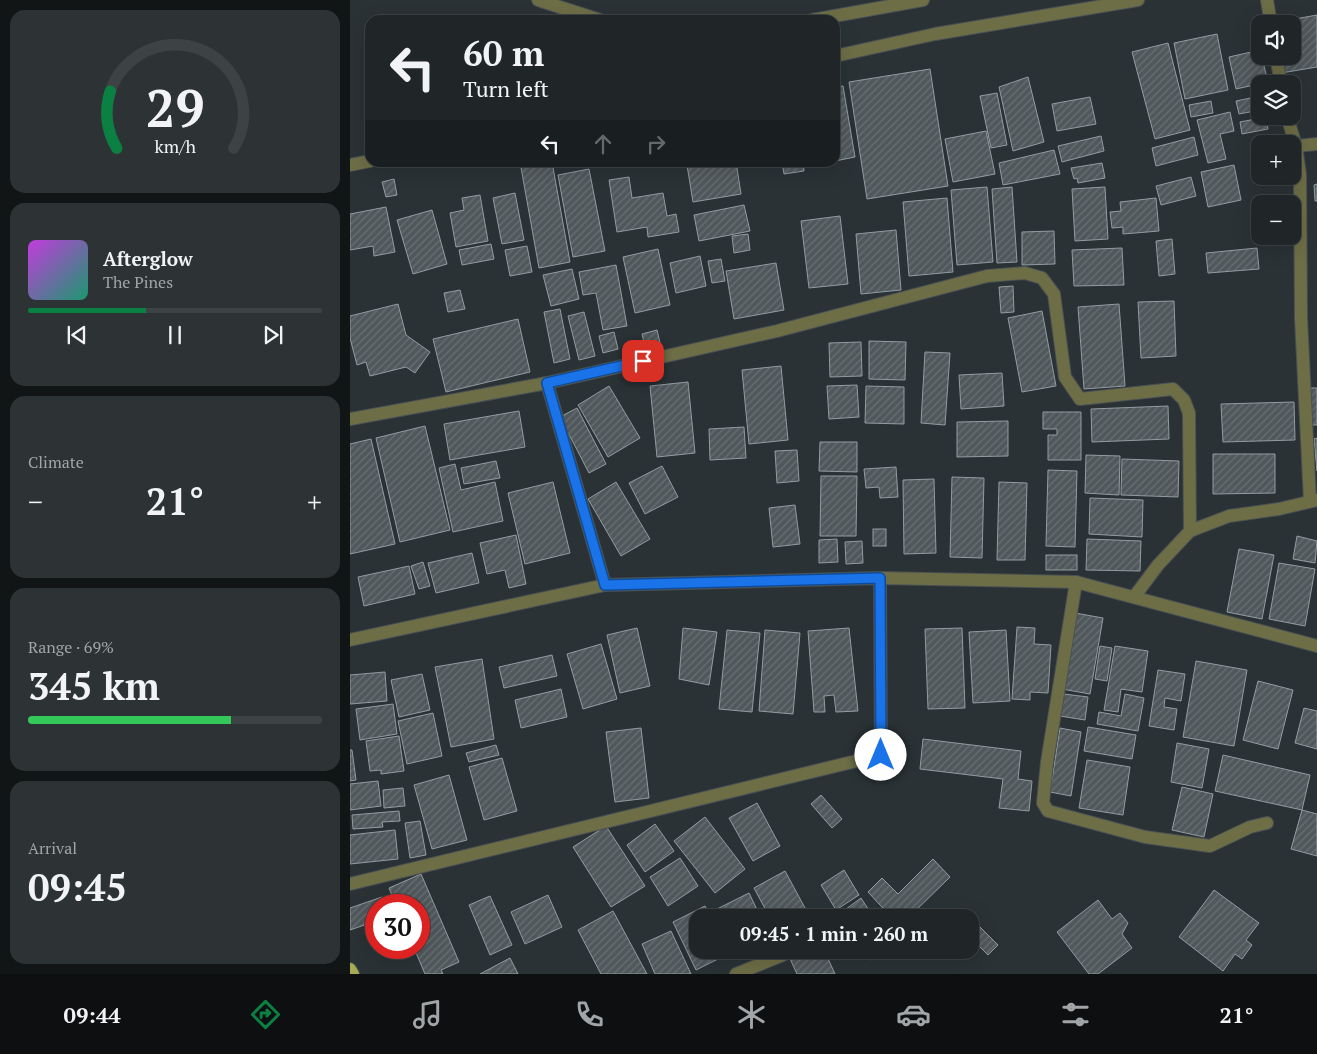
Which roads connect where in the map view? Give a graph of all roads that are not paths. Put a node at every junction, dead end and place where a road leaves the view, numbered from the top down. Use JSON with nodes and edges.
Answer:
{"nodes":[{"id":1,"x":538,"y":0,"type":"edge"},
{"id":2,"x":923,"y":0,"type":"edge"},
{"id":3,"x":1138,"y":0,"type":"edge"},
{"id":4,"x":1267,"y":0,"type":"edge"},
{"id":5,"x":888,"y":3,"type":"edge"},
{"id":6,"x":584,"y":15,"type":"edge"},
{"id":7,"x":834,"y":15,"type":"edge"},
{"id":8,"x":1270,"y":15,"type":"edge"},
{"id":9,"x":840,"y":55,"type":"edge"},
{"id":10,"x":1317,"y":144,"type":"edge"},
{"id":11,"x":1301,"y":146,"type":"edge"},
{"id":12,"x":365,"y":162,"type":"edge"},
{"id":13,"x":350,"y":165,"type":"edge"},
{"id":14,"x":1300,"y":185,"type":"edge"},
{"id":15,"x":547,"y":383,"type":"junction"},
{"id":16,"x":350,"y":419,"type":"edge"},
{"id":17,"x":1314,"y":500,"type":"edge"},
{"id":18,"x":1190,"y":531,"type":"junction"},
{"id":19,"x":880,"y":578,"type":"junction"},
{"id":20,"x":1076,"y":582,"type":"junction"},
{"id":21,"x":605,"y":585,"type":"junction"},
{"id":22,"x":1134,"y":597,"type":"junction"},
{"id":23,"x":350,"y":640,"type":"edge"},
{"id":24,"x":1317,"y":646,"type":"edge"},
{"id":25,"x":1267,"y":823,"type":"dead end"},
{"id":26,"x":350,"y":884,"type":"edge"},
{"id":27,"x":772,"y":959,"type":"edge"},
{"id":28,"x":350,"y":969,"type":"edge"},
{"id":29,"x":353,"y":974,"type":"edge"},
{"id":30,"x":736,"y":974,"type":"edge"}],
"edges":[{"from":1,"to":6,"type":"street"},
{"from":2,"to":5,"type":"street"},
{"from":3,"to":9,"type":"street"},
{"from":4,"to":8,"type":"street"},
{"from":5,"to":7,"type":"street"},
{"from":10,"to":11,"type":"street"},
{"from":12,"to":13,"type":"street"},
{"from":14,"to":17,"type":"street"},
{"from":15,"to":16,"type":"street"},
{"from":15,"to":18,"type":"street"},
{"from":15,"to":21,"type":"street"},
{"from":17,"to":18,"type":"street"},
{"from":18,"to":22,"type":"street"},
{"from":19,"to":20,"type":"street"},
{"from":19,"to":21,"type":"street"},
{"from":19,"to":26,"type":"street"},
{"from":20,"to":22,"type":"street"},
{"from":20,"to":25,"type":"street"},
{"from":21,"to":23,"type":"street"},
{"from":22,"to":24,"type":"street"},
{"from":27,"to":30,"type":"street"},
{"from":28,"to":29,"type":"main road"}]}
